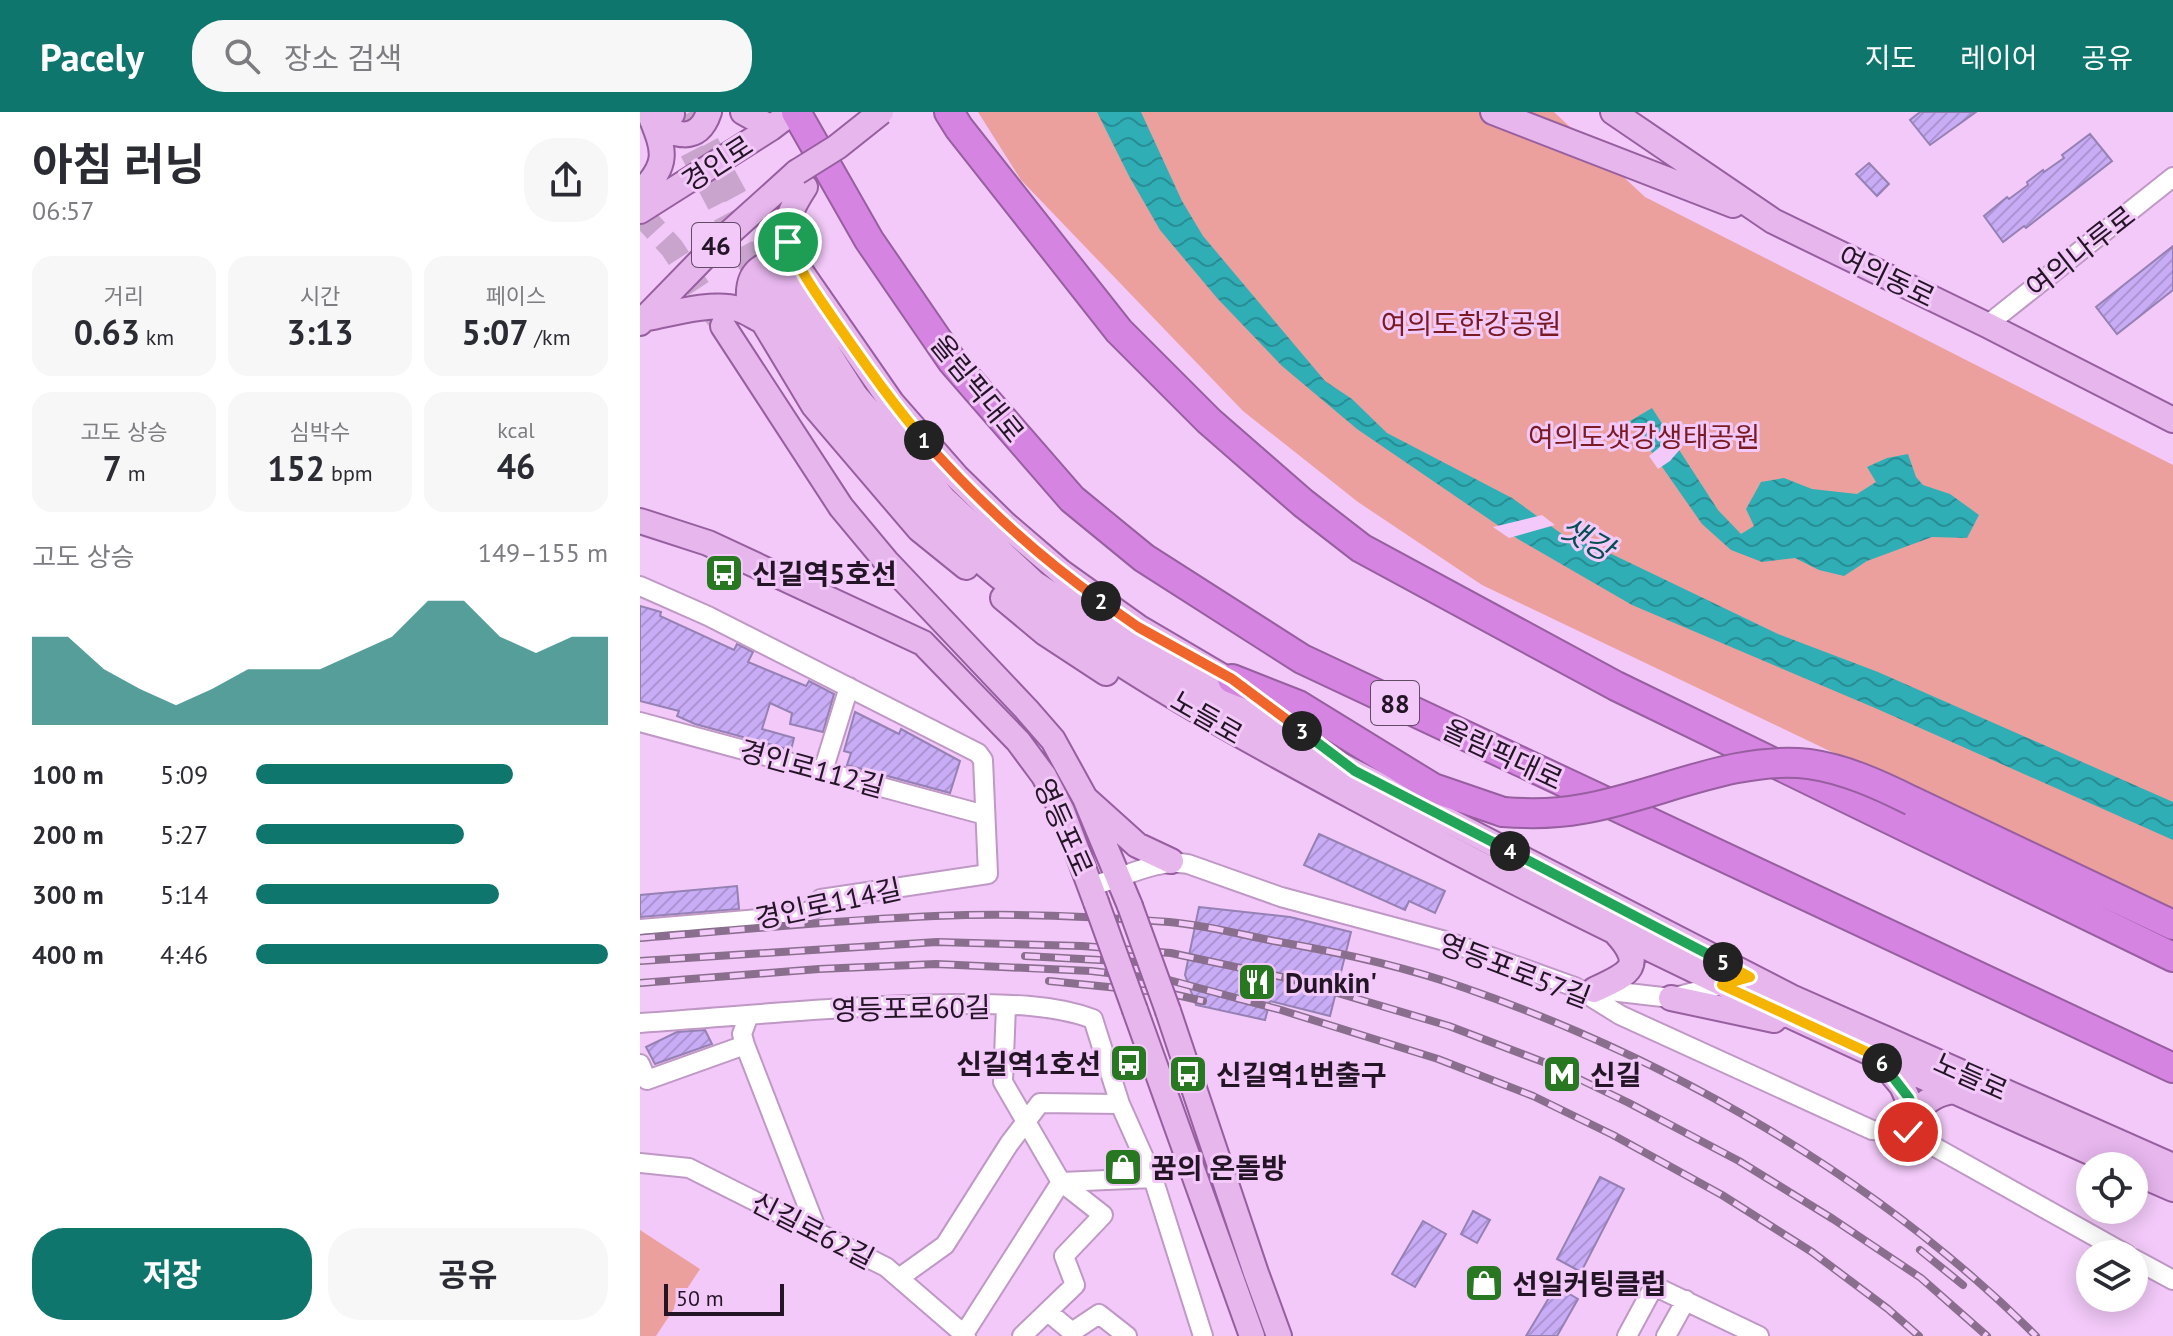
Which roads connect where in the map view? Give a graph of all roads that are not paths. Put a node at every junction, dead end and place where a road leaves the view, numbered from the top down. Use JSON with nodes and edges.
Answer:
{"nodes":[{"id":1,"x":709,"y":112,"type":"edge"},
{"id":2,"x":743,"y":112,"type":"edge"},
{"id":3,"x":794,"y":112,"type":"edge"},
{"id":4,"x":881,"y":112,"type":"edge"},
{"id":5,"x":949,"y":112,"type":"edge"},
{"id":6,"x":1493,"y":112,"type":"edge"},
{"id":7,"x":1613,"y":112,"type":"edge"},
{"id":8,"x":661,"y":114,"type":"edge"},
{"id":9,"x":771,"y":128,"type":"junction"},
{"id":10,"x":2173,"y":177,"type":"edge"},
{"id":11,"x":801,"y":179,"type":"junction"},
{"id":12,"x":640,"y":193,"type":"edge"},
{"id":13,"x":640,"y":211,"type":"edge"},
{"id":14,"x":1773,"y":221,"type":"junction"},
{"id":15,"x":777,"y":272,"type":"junction"},
{"id":16,"x":761,"y":320,"type":"junction"},
{"id":17,"x":642,"y":321,"type":"edge"},
{"id":18,"x":1987,"y":325,"type":"junction"},
{"id":19,"x":723,"y":326,"type":"tunnel mouth"},
{"id":20,"x":2173,"y":420,"type":"edge"},
{"id":21,"x":640,"y":521,"type":"edge"},
{"id":22,"x":640,"y":586,"type":"edge"},
{"id":23,"x":923,"y":643,"type":"junction"},
{"id":24,"x":1232,"y":679,"type":"junction"},
{"id":25,"x":1002,"y":685,"type":"junction"},
{"id":26,"x":849,"y":687,"type":"junction"},
{"id":27,"x":640,"y":722,"type":"edge"},
{"id":28,"x":823,"y":771,"type":"junction"},
{"id":29,"x":1355,"y":771,"type":"junction"},
{"id":30,"x":1085,"y":798,"type":"junction"},
{"id":31,"x":985,"y":815,"type":"junction"},
{"id":32,"x":1425,"y":836,"type":"junction"},
{"id":33,"x":1171,"y":861,"type":"junction"},
{"id":34,"x":1117,"y":880,"type":"junction"},
{"id":35,"x":1093,"y":894,"type":"junction"},
{"id":36,"x":2173,"y":925,"type":"edge"},
{"id":37,"x":640,"y":929,"type":"edge"},
{"id":38,"x":1614,"y":931,"type":"junction"},
{"id":39,"x":2173,"y":957,"type":"edge"},
{"id":40,"x":1750,"y":977,"type":"junction"},
{"id":41,"x":1722,"y":985,"type":"junction"},
{"id":42,"x":1584,"y":988,"type":"junction"},
{"id":43,"x":1671,"y":998,"type":"junction"},
{"id":44,"x":1006,"y":1006,"type":"junction"},
{"id":45,"x":749,"y":1015,"type":"junction"},
{"id":46,"x":640,"y":1023,"type":"edge"},
{"id":47,"x":1830,"y":1035,"type":"junction"},
{"id":48,"x":745,"y":1045,"type":"junction"},
{"id":49,"x":1878,"y":1057,"type":"junction"},
{"id":50,"x":2173,"y":1068,"type":"edge"},
{"id":51,"x":644,"y":1072,"type":"edge"},
{"id":52,"x":1954,"y":1091,"type":"junction"},
{"id":53,"x":1120,"y":1104,"type":"junction"},
{"id":54,"x":1026,"y":1122,"type":"junction"},
{"id":55,"x":1911,"y":1123,"type":"junction"},
{"id":56,"x":2090,"y":1152,"type":"edge"},
{"id":57,"x":640,"y":1163,"type":"edge"},
{"id":58,"x":2173,"y":1166,"type":"edge"},
{"id":59,"x":1153,"y":1178,"type":"junction"},
{"id":60,"x":2148,"y":1178,"type":"edge"},
{"id":61,"x":1061,"y":1182,"type":"junction"},
{"id":62,"x":2173,"y":1189,"type":"edge"},
{"id":63,"x":818,"y":1233,"type":"junction"},
{"id":64,"x":2103,"y":1240,"type":"edge"},
{"id":65,"x":2148,"y":1267,"type":"edge"},
{"id":66,"x":899,"y":1278,"type":"junction"},
{"id":67,"x":2173,"y":1280,"type":"edge"},
{"id":68,"x":1686,"y":1300,"type":"junction"},
{"id":69,"x":1048,"y":1312,"type":"junction"},
{"id":70,"x":965,"y":1335,"type":"edge"},
{"id":71,"x":1022,"y":1336,"type":"edge"},
{"id":72,"x":1127,"y":1336,"type":"edge"},
{"id":73,"x":1203,"y":1336,"type":"edge"},
{"id":74,"x":1252,"y":1336,"type":"edge"},
{"id":75,"x":1279,"y":1336,"type":"edge"},
{"id":76,"x":1627,"y":1336,"type":"edge"},
{"id":77,"x":1666,"y":1336,"type":"edge"},
{"id":78,"x":1759,"y":1336,"type":"edge"}],
"edges":[{"from":1,"to":8,"type":"main road"},
{"from":2,"to":9,"type":"main road"},
{"from":3,"to":9,"type":"main road","name":"경인로","number":"46"},
{"from":3,"to":50,"type":"highway","name":"올림픽대로","number":"88"},
{"from":4,"to":11,"type":"main road","name":"경인로","number":"46","bridge":true},
{"from":5,"to":39,"type":"highway"},
{"from":6,"to":14,"type":"main road"},
{"from":7,"to":14,"type":"main road","name":"여의동로"},
{"from":8,"to":12,"type":"main road"},
{"from":9,"to":13,"type":"main road","name":"경인로","number":"46"},
{"from":10,"to":18,"type":"street","name":"여의나루로"},
{"from":11,"to":15,"type":"main road"},
{"from":11,"to":17,"type":"main road","name":"경인로","number":"46"},
{"from":14,"to":18,"type":"main road","name":"여의동로"},
{"from":15,"to":16,"type":"main road"},
{"from":15,"to":24,"type":"main road"},
{"from":15,"to":29,"type":"main road","name":"노들로"},
{"from":15,"to":32,"type":"main road","name":"노들로"},
{"from":16,"to":17,"type":"main road"},
{"from":16,"to":32,"type":"main road"},
{"from":18,"to":20,"type":"main road","name":"여의동로"},
{"from":19,"to":25,"type":"main road","name":"영등포로"},
{"from":21,"to":23,"type":"main road","name":"영등포로"},
{"from":22,"to":26,"type":"street","name":"경인로114길"},
{"from":23,"to":25,"type":"main road"},
{"from":23,"to":35,"type":"main road","name":"영등포로"},
{"from":24,"to":29,"type":"main road"},
{"from":24,"to":36,"type":"highway","bridge":true},
{"from":25,"to":30,"type":"main road","name":"영등포로"},
{"from":26,"to":28,"type":"street"},
{"from":26,"to":31,"type":"street","name":"경인로114길"},
{"from":27,"to":28,"type":"street","name":"경인로112길"},
{"from":28,"to":31,"type":"street","name":"경인로112길"},
{"from":29,"to":40,"type":"main road","name":"노들로"},
{"from":30,"to":33,"type":"main road"},
{"from":30,"to":34,"type":"main road","name":"영등포로"},
{"from":31,"to":37,"type":"street","name":"경인로114길"},
{"from":32,"to":38,"type":"main road","name":"노들로"},
{"from":33,"to":34,"type":"street"},
{"from":33,"to":42,"type":"street","name":"영등포로57길"},
{"from":34,"to":35,"type":"street"},
{"from":34,"to":75,"type":"main road","bridge":true},
{"from":35,"to":74,"type":"main road","name":"영등포로","bridge":true},
{"from":38,"to":41,"type":"main road","name":"노들로"},
{"from":38,"to":42,"type":"main road"},
{"from":40,"to":41,"type":"street"},
{"from":40,"to":58,"type":"main road","name":"노들로"},
{"from":41,"to":43,"type":"street"},
{"from":41,"to":47,"type":"main road","name":"노들로"},
{"from":42,"to":43,"type":"street"},
{"from":42,"to":55,"type":"street","name":"영등포로57길"},
{"from":43,"to":47,"type":"main road"},
{"from":44,"to":45,"type":"street","name":"영등포로60길"},
{"from":44,"to":53,"type":"street","name":"영등포로60길"},
{"from":44,"to":54,"type":"street"},
{"from":45,"to":46,"type":"street","name":"영등포로60길"},
{"from":45,"to":48,"type":"street"},
{"from":47,"to":49,"type":"main road","name":"노들로"},
{"from":48,"to":51,"type":"street"},
{"from":48,"to":63,"type":"street"},
{"from":49,"to":52,"type":"main road","name":"노들로"},
{"from":49,"to":55,"type":"main road"},
{"from":52,"to":55,"type":"main road"},
{"from":52,"to":56,"type":"main road","name":"노들로"},
{"from":53,"to":54,"type":"street"},
{"from":53,"to":59,"type":"street","name":"영등포로60길"},
{"from":54,"to":61,"type":"street"},
{"from":54,"to":66,"type":"street"},
{"from":55,"to":64,"type":"street"},
{"from":57,"to":63,"type":"street","name":"신길로62길"},
{"from":59,"to":61,"type":"street"},
{"from":59,"to":73,"type":"street","name":"영등포로60길"},
{"from":60,"to":62,"type":"main road"},
{"from":61,"to":69,"type":"street"},
{"from":61,"to":70,"type":"street"},
{"from":63,"to":66,"type":"street","name":"신길로62길"},
{"from":65,"to":67,"type":"street"},
{"from":66,"to":70,"type":"street","name":"신길로62길"},
{"from":68,"to":76,"type":"street"},
{"from":68,"to":77,"type":"street"},
{"from":68,"to":78,"type":"street"},
{"from":69,"to":71,"type":"street"},
{"from":69,"to":72,"type":"street"}]}
